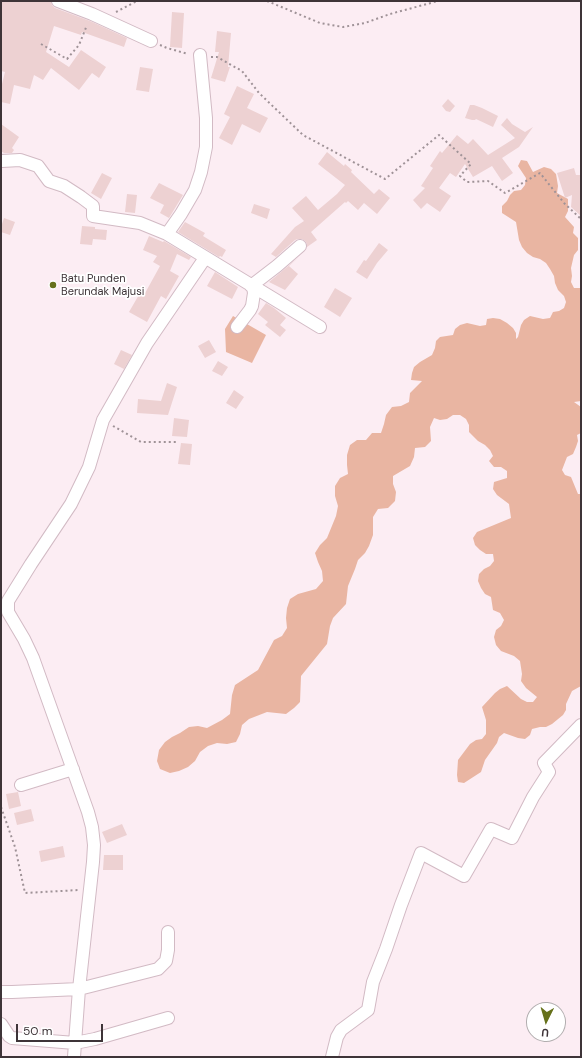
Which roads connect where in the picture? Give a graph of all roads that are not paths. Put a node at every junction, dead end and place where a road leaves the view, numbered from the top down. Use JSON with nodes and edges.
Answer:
{"nodes":[{"id":1,"x":58,"y":1,"type":"edge"},
{"id":2,"x":151,"y":41,"type":"road end"},
{"id":3,"x":200,"y":56,"type":"road end"},
{"id":4,"x":2,"y":161,"type":"dead end"},
{"id":5,"x":167,"y":234,"type":"junction"},
{"id":6,"x":300,"y":246,"type":"dead end"},
{"id":7,"x":205,"y":258,"type":"junction"},
{"id":8,"x":252,"y":286,"type":"junction"},
{"id":9,"x":237,"y":327,"type":"dead end"},
{"id":10,"x":320,"y":327,"type":"dead end"},
{"id":11,"x":581,"y":726,"type":"edge"},
{"id":12,"x":73,"y":769,"type":"junction"},
{"id":13,"x":21,"y":785,"type":"dead end"},
{"id":14,"x":168,"y":932,"type":"dead end"},
{"id":15,"x":79,"y":989,"type":"junction"},
{"id":16,"x":1,"y":992,"type":"edge"},
{"id":17,"x":168,"y":1018,"type":"dead end"},
{"id":18,"x":1,"y":1024,"type":"edge"},
{"id":19,"x":75,"y":1043,"type":"junction"},
{"id":20,"x":74,"y":1057,"type":"edge"},
{"id":21,"x":332,"y":1057,"type":"edge"}],
"edges":[{"from":1,"to":2,"type":"street"},
{"from":3,"to":5,"type":"street"},
{"from":4,"to":5,"type":"street"},
{"from":5,"to":7,"type":"street"},
{"from":6,"to":8,"type":"street"},
{"from":7,"to":8,"type":"street"},
{"from":7,"to":12,"type":"street"},
{"from":8,"to":9,"type":"street"},
{"from":8,"to":10,"type":"street"},
{"from":11,"to":21,"type":"street"},
{"from":12,"to":13,"type":"street"},
{"from":12,"to":15,"type":"street"},
{"from":14,"to":15,"type":"street"},
{"from":15,"to":16,"type":"street"},
{"from":15,"to":19,"type":"street"},
{"from":17,"to":19,"type":"street"},
{"from":18,"to":19,"type":"street"},
{"from":19,"to":20,"type":"street"}]}
